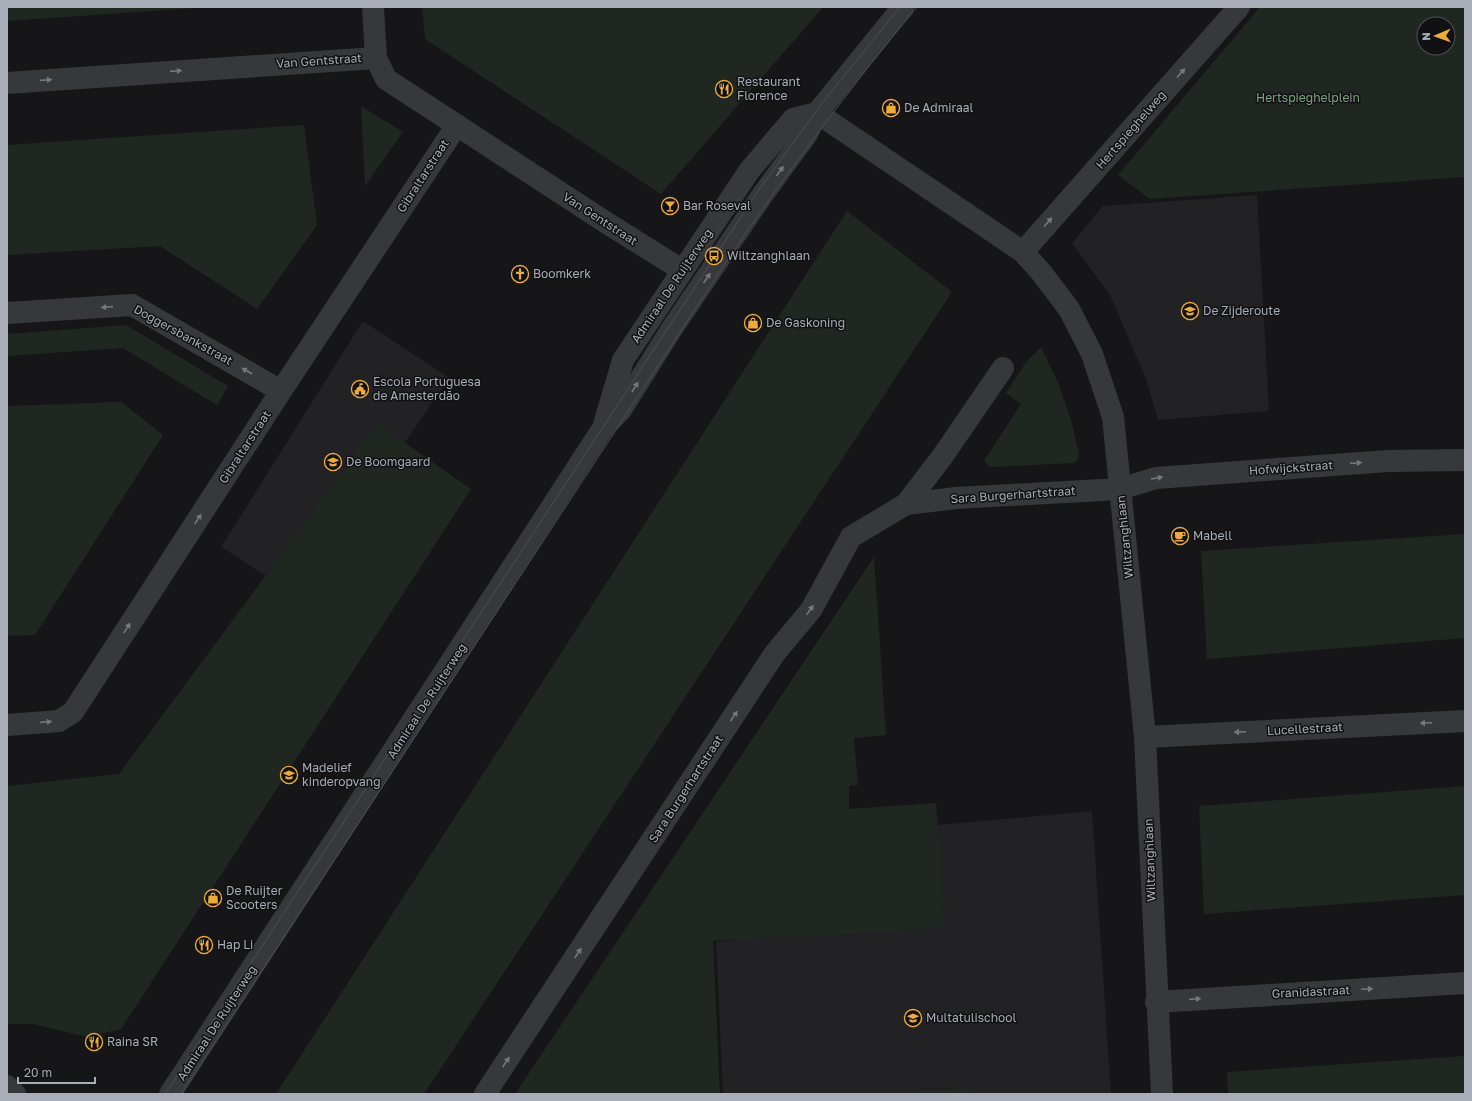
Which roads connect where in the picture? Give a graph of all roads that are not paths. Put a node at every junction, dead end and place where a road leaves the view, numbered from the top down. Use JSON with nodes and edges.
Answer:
{"nodes":[{"id":1,"x":373,"y":7,"type":"edge"},
{"id":2,"x":903,"y":7,"type":"edge"},
{"id":3,"x":1239,"y":7,"type":"edge"},
{"id":4,"x":376,"y":58,"type":"junction"},
{"id":5,"x":7,"y":82,"type":"edge"},
{"id":6,"x":817,"y":113,"type":"junction"},
{"id":7,"x":457,"y":125,"type":"junction"},
{"id":8,"x":1022,"y":252,"type":"junction"},
{"id":9,"x":682,"y":270,"type":"junction"},
{"id":10,"x":7,"y":313,"type":"edge"},
{"id":11,"x":1003,"y":368,"type":"dead end"},
{"id":12,"x":281,"y":391,"type":"junction"},
{"id":13,"x":603,"y":428,"type":"junction"},
{"id":14,"x":1465,"y":460,"type":"edge"},
{"id":15,"x":1120,"y":489,"type":"junction"},
{"id":16,"x":906,"y":504,"type":"junction"},
{"id":17,"x":1465,"y":721,"type":"edge"},
{"id":18,"x":7,"y":725,"type":"edge"},
{"id":19,"x":1145,"y":737,"type":"junction"},
{"id":20,"x":1465,"y":983,"type":"edge"},
{"id":21,"x":1156,"y":1002,"type":"junction"},
{"id":22,"x":7,"y":1086,"type":"edge"},
{"id":23,"x":15,"y":1094,"type":"edge"},
{"id":24,"x":170,"y":1094,"type":"edge"},
{"id":25,"x":485,"y":1094,"type":"edge"},
{"id":26,"x":1162,"y":1094,"type":"edge"}],
"edges":[{"from":1,"to":4,"type":"street"},
{"from":2,"to":6,"type":"street","name":"Admiraal De Ruijterweg"},
{"from":8,"to":3,"type":"street","name":"Hertspieghelweg","one_way":true},
{"from":5,"to":4,"type":"street","name":"Van Gentstraat","one_way":true},
{"from":4,"to":7,"type":"street","name":"Van Gentstraat"},
{"from":6,"to":8,"type":"street","name":"Wiltzanghlaan"},
{"from":6,"to":9,"type":"street","name":"Admiraal De Ruijterweg"},
{"from":13,"to":6,"type":"street","name":"Admiraal De Ruijterweg","one_way":true},
{"from":7,"to":9,"type":"street","name":"Van Gentstraat"},
{"from":7,"to":12,"type":"street","name":"Gibraltarstraat"},
{"from":8,"to":15,"type":"street","name":"Wiltzanghlaan"},
{"from":9,"to":13,"type":"street","name":"Admiraal De Ruijterweg"},
{"from":12,"to":10,"type":"street","name":"Doggersbankstraat","one_way":true},
{"from":11,"to":16,"type":"street","name":"Sara Burgerhartstraat"},
{"from":18,"to":12,"type":"street","name":"Gibraltarstraat","one_way":true},
{"from":13,"to":24,"type":"street","name":"Admiraal De Ruijterweg"},
{"from":15,"to":14,"type":"street","name":"Hofwijckstraat","one_way":true},
{"from":15,"to":16,"type":"street","name":"Sara Burgerhartstraat"},
{"from":15,"to":19,"type":"street","name":"Wiltzanghlaan"},
{"from":25,"to":16,"type":"street","name":"Sara Burgerhartstraat","one_way":true},
{"from":17,"to":19,"type":"street","name":"Lucellestraat","one_way":true},
{"from":19,"to":21,"type":"street","name":"Wiltzanghlaan"},
{"from":21,"to":20,"type":"street","name":"Granidastraat","one_way":true},
{"from":21,"to":26,"type":"street","name":"Wiltzanghlaan"},
{"from":22,"to":23,"type":"street"}]}
